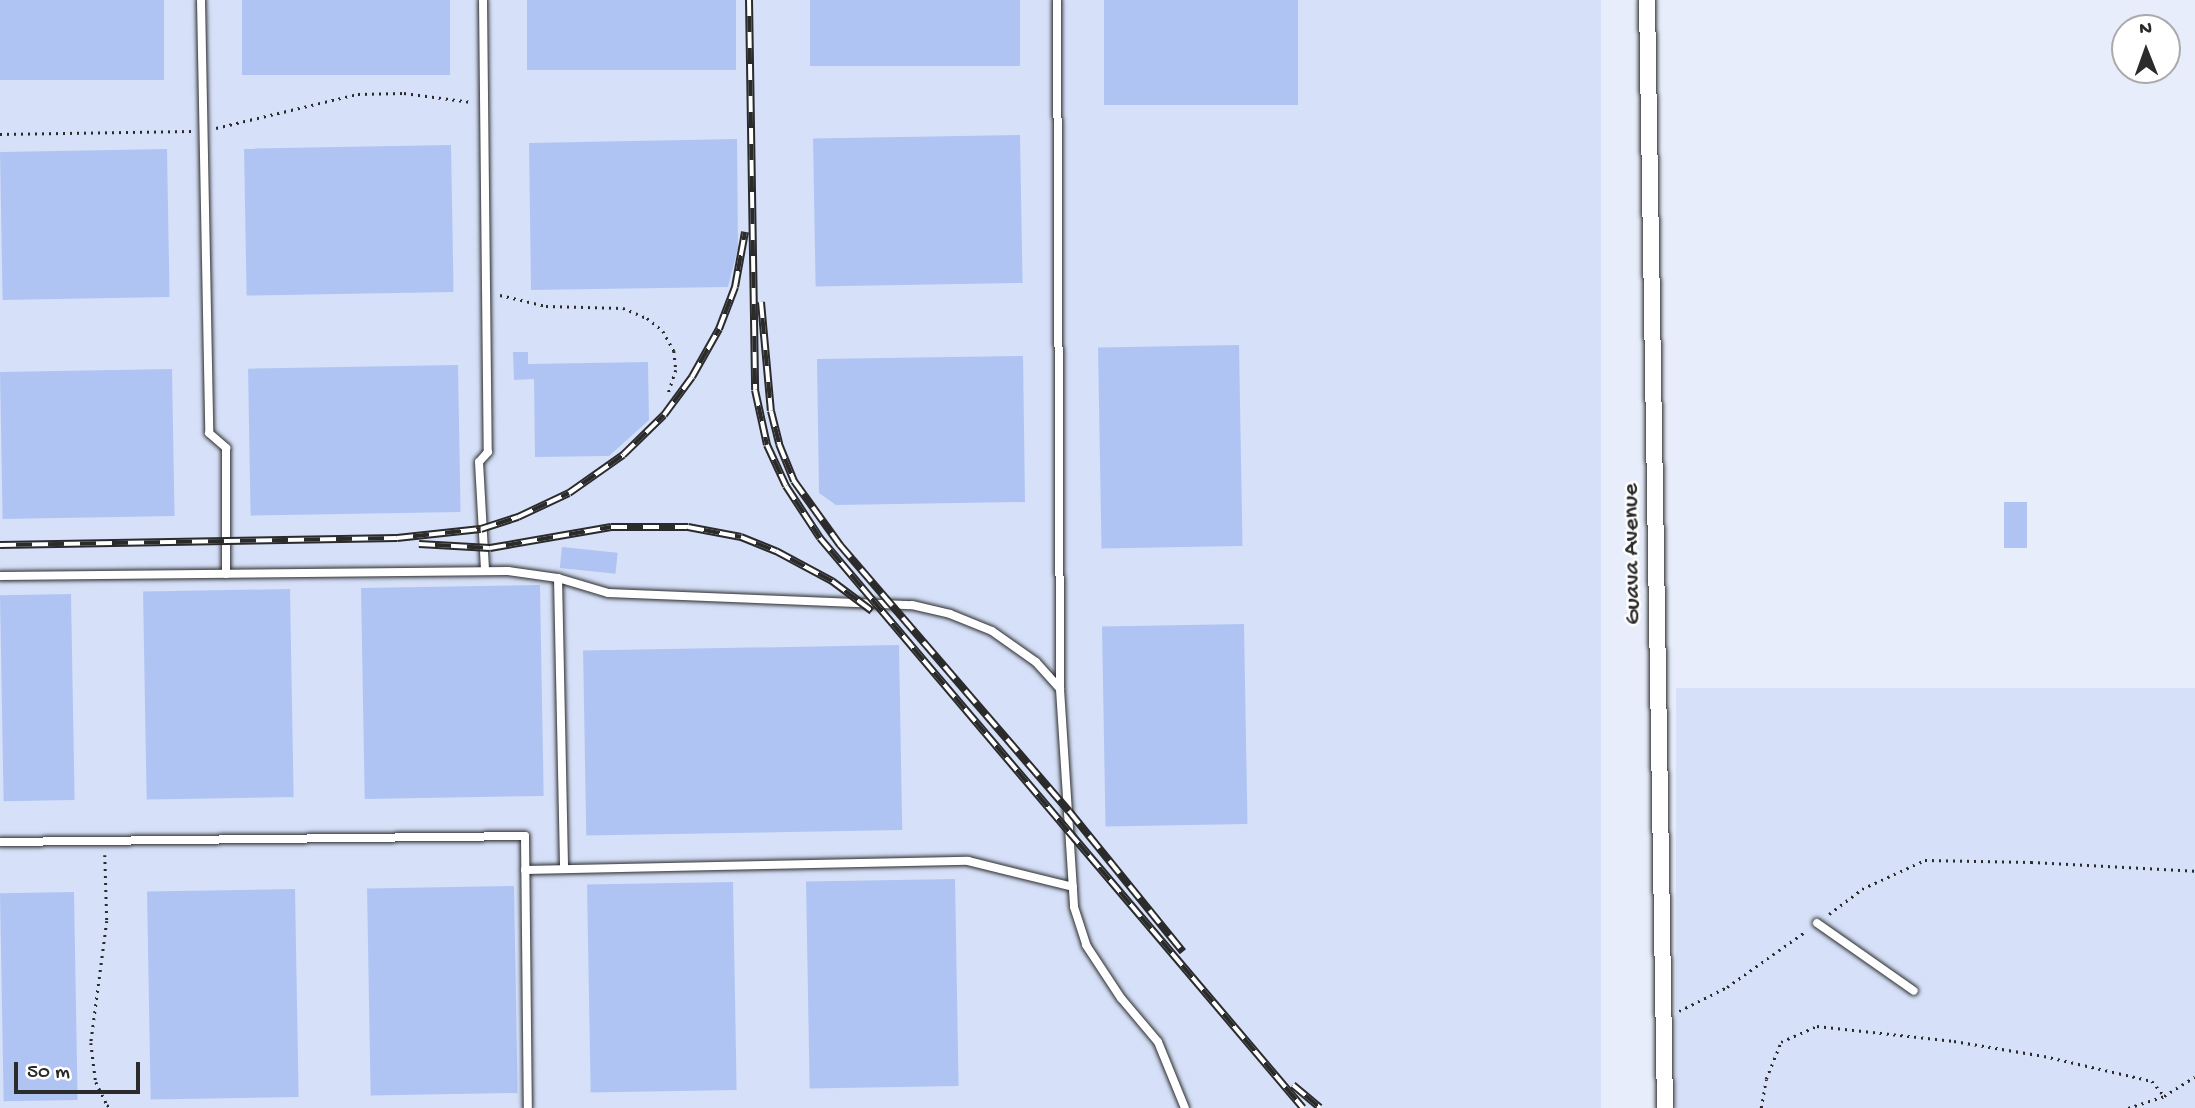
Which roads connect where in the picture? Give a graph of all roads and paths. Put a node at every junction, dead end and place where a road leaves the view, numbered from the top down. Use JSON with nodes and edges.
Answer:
{"nodes":[{"id":1,"x":201,"y":0,"type":"edge"},
{"id":2,"x":483,"y":0,"type":"edge"},
{"id":3,"x":1058,"y":0,"type":"edge"},
{"id":4,"x":1647,"y":0,"type":"edge"},
{"id":5,"x":485,"y":104,"type":"junction"},
{"id":6,"x":204,"y":131,"type":"junction"},
{"id":7,"x":0,"y":134,"type":"edge"},
{"id":8,"x":486,"y":290,"type":"junction"},
{"id":9,"x":668,"y":394,"type":"dead end"},
{"id":10,"x":485,"y":571,"type":"junction"},
{"id":11,"x":226,"y":574,"type":"junction"},
{"id":12,"x":0,"y":576,"type":"edge"},
{"id":13,"x":558,"y":578,"type":"junction"},
{"id":14,"x":1060,"y":689,"type":"junction"},
{"id":15,"x":104,"y":841,"type":"junction"},
{"id":16,"x":0,"y":842,"type":"edge"},
{"id":17,"x":564,"y":869,"type":"junction"},
{"id":18,"x":525,"y":870,"type":"junction"},
{"id":19,"x":2195,"y":871,"type":"edge"},
{"id":20,"x":1073,"y":887,"type":"junction"},
{"id":21,"x":1817,"y":923,"type":"junction"},
{"id":22,"x":1914,"y":991,"type":"dead end"},
{"id":23,"x":1664,"y":1018,"type":"junction"},
{"id":24,"x":2195,"y":1077,"type":"edge"},
{"id":25,"x":2164,"y":1096,"type":"junction"},
{"id":26,"x":113,"y":1108,"type":"edge"},
{"id":27,"x":528,"y":1108,"type":"edge"},
{"id":28,"x":1185,"y":1108,"type":"edge"},
{"id":29,"x":1665,"y":1108,"type":"edge"},
{"id":30,"x":1761,"y":1108,"type":"edge"},
{"id":31,"x":2128,"y":1108,"type":"edge"}],
"edges":[{"from":1,"to":6,"type":"lane"},
{"from":2,"to":5,"type":"lane"},
{"from":3,"to":14,"type":"lane"},
{"from":4,"to":23,"type":"street","name":"Guava Avenue"},
{"from":5,"to":6,"type":"path"},
{"from":5,"to":8,"type":"lane"},
{"from":6,"to":7,"type":"path"},
{"from":6,"to":11,"type":"lane"},
{"from":8,"to":9,"type":"path"},
{"from":8,"to":10,"type":"lane"},
{"from":10,"to":11,"type":"lane"},
{"from":10,"to":13,"type":"lane"},
{"from":11,"to":12,"type":"lane"},
{"from":13,"to":14,"type":"lane"},
{"from":13,"to":17,"type":"lane"},
{"from":14,"to":20,"type":"lane"},
{"from":15,"to":16,"type":"lane"},
{"from":15,"to":18,"type":"lane"},
{"from":15,"to":26,"type":"path"},
{"from":17,"to":18,"type":"lane"},
{"from":17,"to":20,"type":"lane"},
{"from":18,"to":27,"type":"lane"},
{"from":19,"to":21,"type":"path"},
{"from":20,"to":28,"type":"lane"},
{"from":21,"to":22,"type":"lane"},
{"from":21,"to":23,"type":"path"},
{"from":23,"to":29,"type":"street","name":"Guava Avenue"},
{"from":24,"to":25,"type":"path"},
{"from":25,"to":30,"type":"path"},
{"from":25,"to":31,"type":"path"}]}
